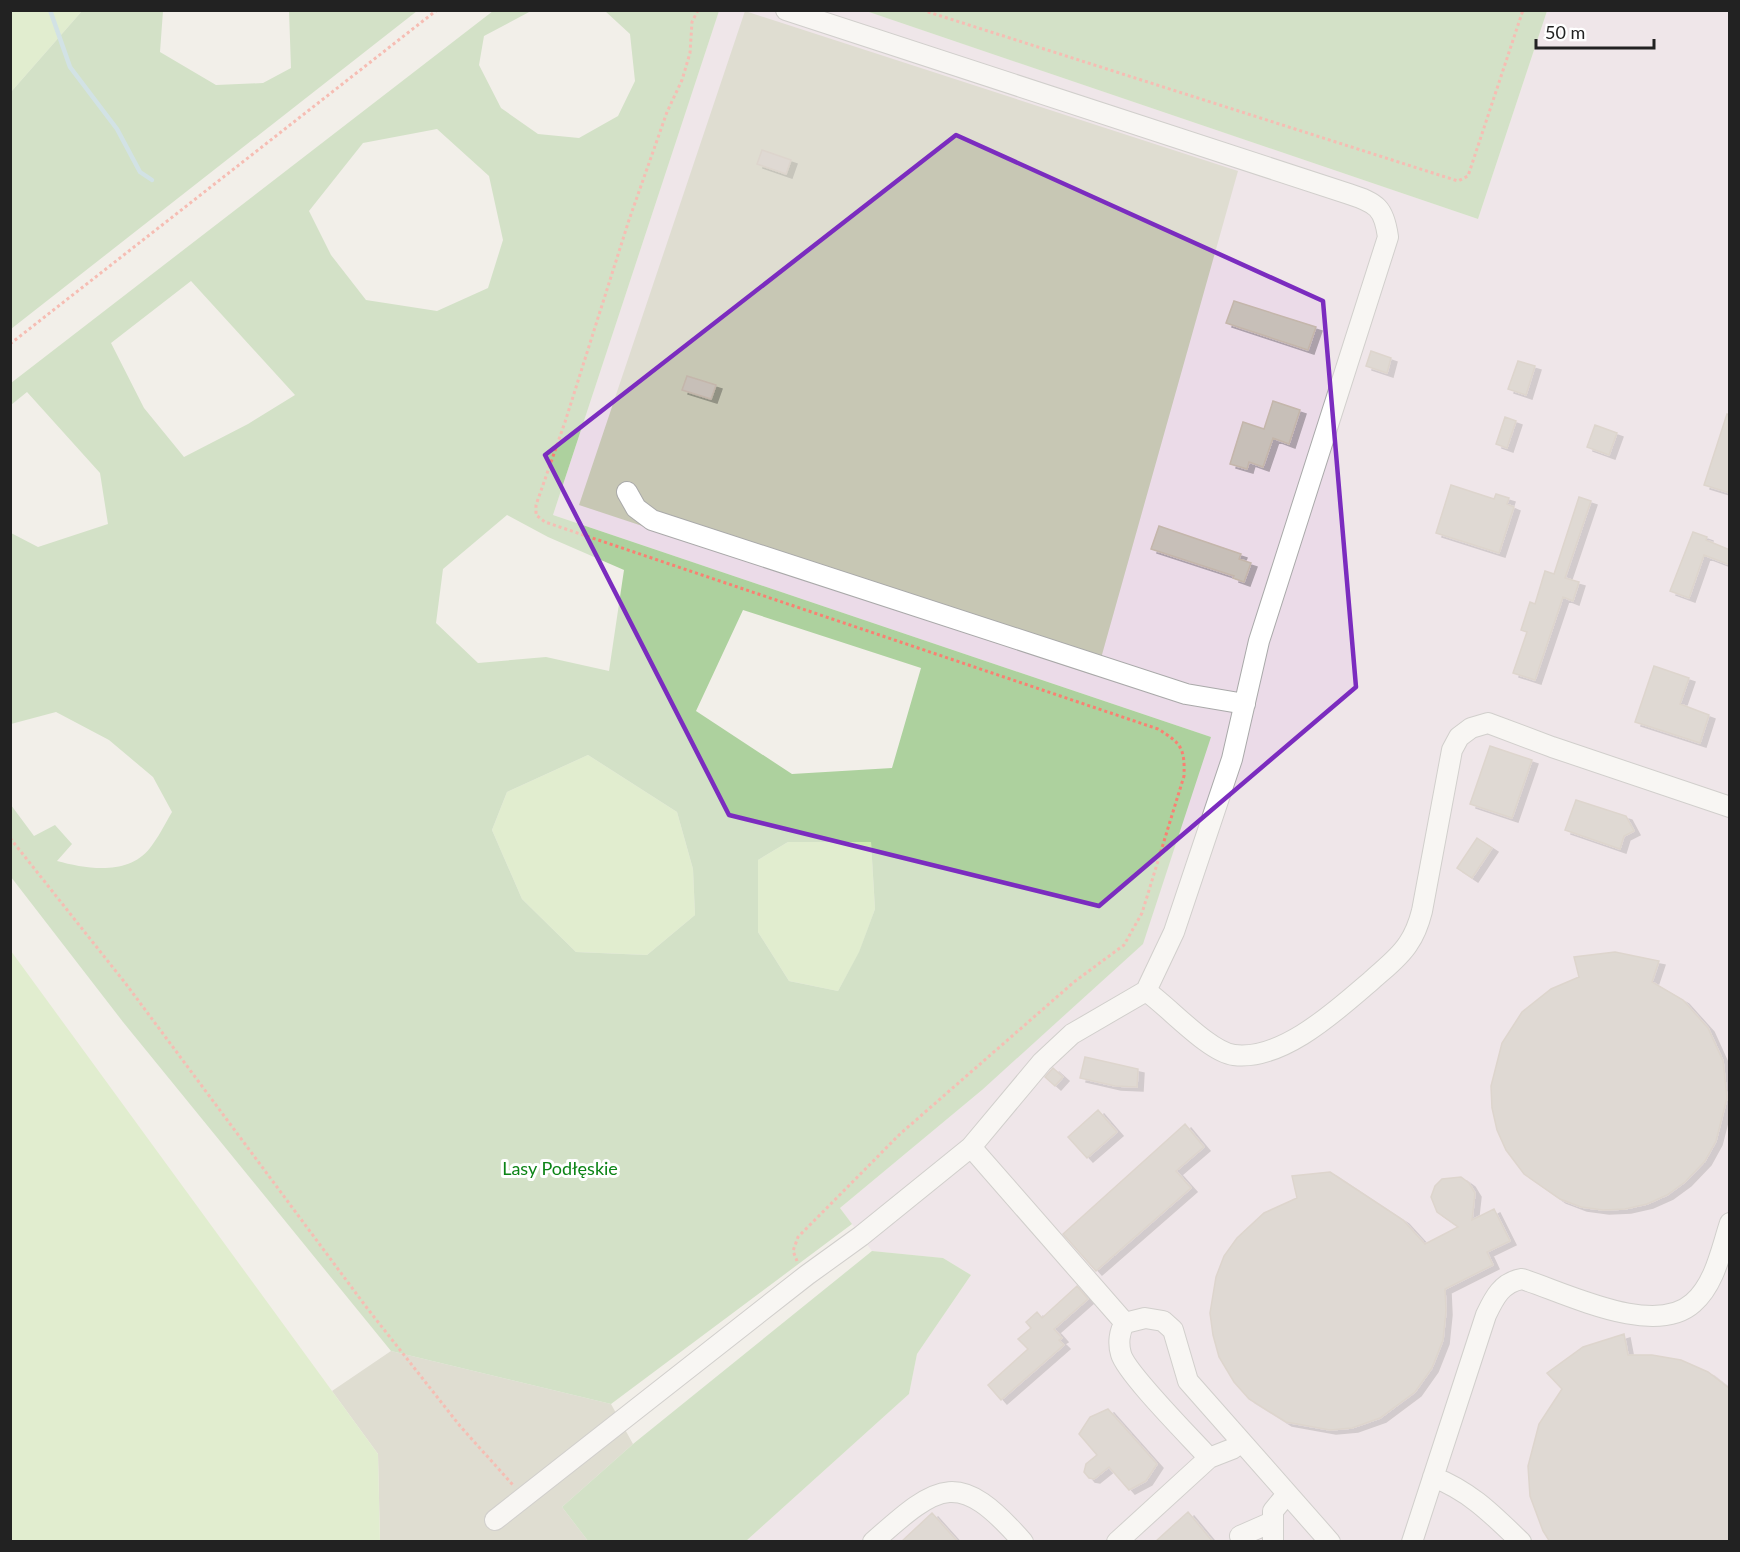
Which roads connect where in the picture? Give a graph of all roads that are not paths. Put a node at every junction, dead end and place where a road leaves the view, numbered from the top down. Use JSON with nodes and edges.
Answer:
{"nodes":[{"id":1,"x":786,"y":10,"type":"edge"},
{"id":2,"x":627,"y":492,"type":"dead end"},
{"id":3,"x":1245,"y":704,"type":"junction"},
{"id":4,"x":1730,"y":807,"type":"edge"},
{"id":5,"x":1146,"y":991,"type":"junction"},
{"id":6,"x":971,"y":1148,"type":"junction"},
{"id":7,"x":1730,"y":1223,"type":"edge"},
{"id":8,"x":1125,"y":1323,"type":"junction"},
{"id":9,"x":1240,"y":1442,"type":"junction"},
{"id":10,"x":1209,"y":1458,"type":"junction"},
{"id":11,"x":1433,"y":1477,"type":"junction"},
{"id":12,"x":1287,"y":1494,"type":"junction"},
{"id":13,"x":495,"y":1520,"type":"dead end"},
{"id":14,"x":1272,"y":1532,"type":"edge"},
{"id":15,"x":1240,"y":1536,"type":"dead end"},
{"id":16,"x":873,"y":1542,"type":"edge"},
{"id":17,"x":1023,"y":1542,"type":"edge"},
{"id":18,"x":1117,"y":1542,"type":"edge"},
{"id":19,"x":1330,"y":1542,"type":"edge"},
{"id":20,"x":1412,"y":1542,"type":"edge"},
{"id":21,"x":1521,"y":1542,"type":"edge"}],
"edges":[{"from":1,"to":3,"type":"lane"},
{"from":2,"to":3,"type":"lane"},
{"from":3,"to":5,"type":"lane"},
{"from":4,"to":5,"type":"lane"},
{"from":5,"to":6,"type":"lane"},
{"from":6,"to":8,"type":"lane"},
{"from":6,"to":13,"type":"lane"},
{"from":7,"to":11,"type":"lane"},
{"from":8,"to":9,"type":"lane"},
{"from":8,"to":10,"type":"lane"},
{"from":9,"to":10,"type":"lane"},
{"from":9,"to":12,"type":"lane"},
{"from":10,"to":18,"type":"lane"},
{"from":11,"to":20,"type":"lane"},
{"from":11,"to":21,"type":"lane"},
{"from":12,"to":14,"type":"lane"},
{"from":12,"to":19,"type":"lane"},
{"from":14,"to":15,"type":"lane"},
{"from":16,"to":17,"type":"lane"}]}
